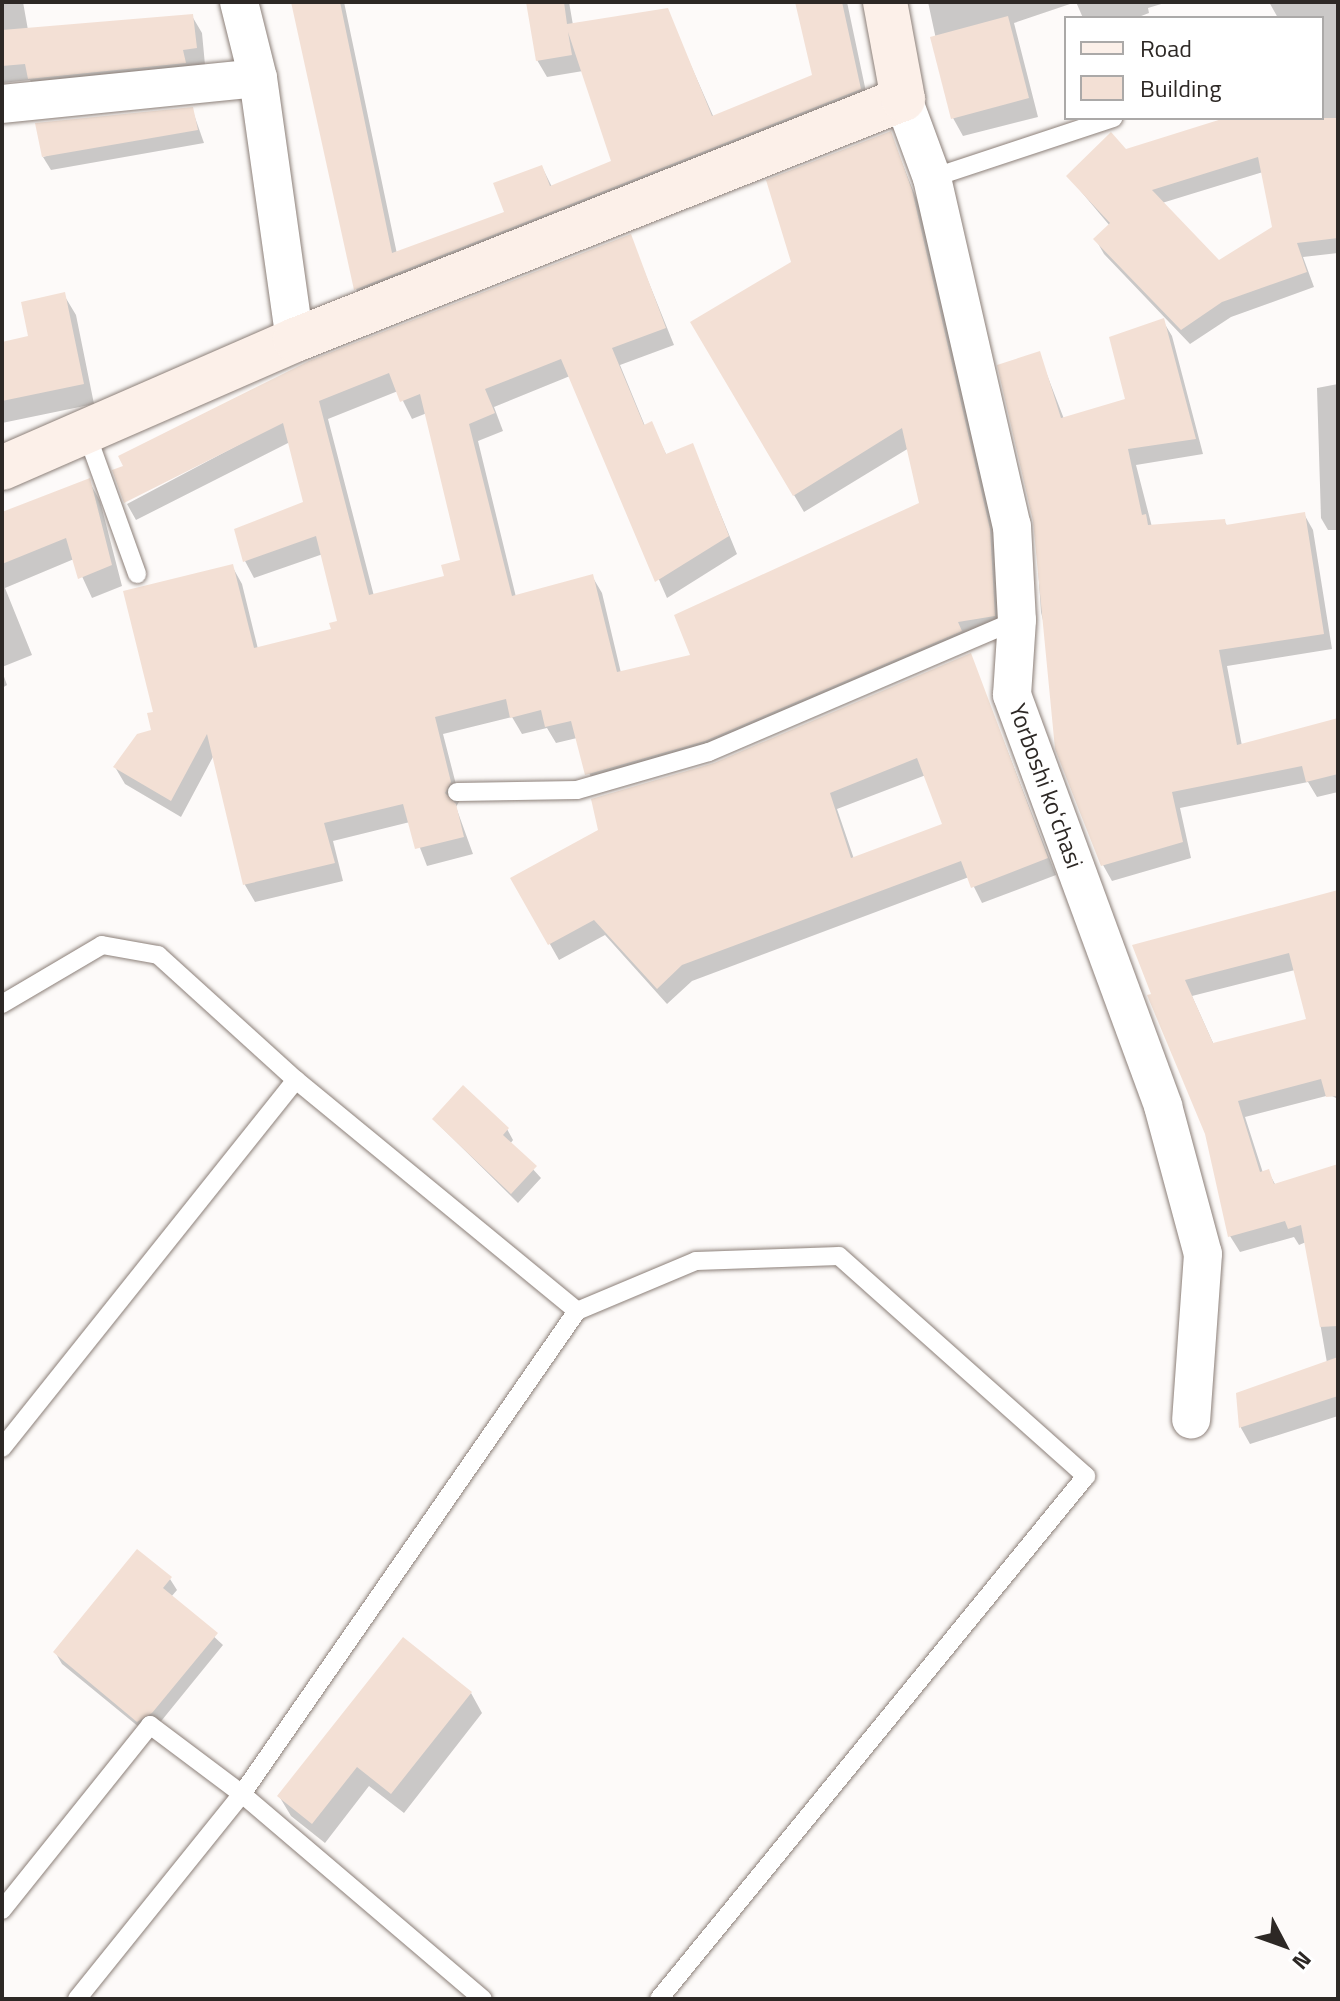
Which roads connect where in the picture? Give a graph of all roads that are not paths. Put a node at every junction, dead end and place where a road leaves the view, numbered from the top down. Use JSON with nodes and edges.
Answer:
{"nodes":[{"id":1,"x":239,"y":2,"type":"edge"},
{"id":2,"x":885,"y":2,"type":"edge"},
{"id":3,"x":258,"y":78,"type":"junction"},
{"id":4,"x":903,"y":99,"type":"junction"},
{"id":5,"x":2,"y":104,"type":"edge"},
{"id":6,"x":1107,"y":120,"type":"edge"},
{"id":7,"x":932,"y":178,"type":"junction"},
{"id":8,"x":295,"y":340,"type":"junction"},
{"id":9,"x":86,"y":432,"type":"junction"},
{"id":10,"x":2,"y":468,"type":"edge"},
{"id":11,"x":137,"y":574,"type":"dead end"},
{"id":12,"x":1017,"y":620,"type":"junction"},
{"id":13,"x":457,"y":792,"type":"dead end"},
{"id":14,"x":2,"y":1004,"type":"edge"},
{"id":15,"x":296,"y":1080,"type":"junction"},
{"id":16,"x":577,"y":1311,"type":"junction"},
{"id":17,"x":1191,"y":1420,"type":"dead end"},
{"id":18,"x":2,"y":1448,"type":"edge"},
{"id":19,"x":242,"y":1794,"type":"junction"},
{"id":20,"x":2,"y":1910,"type":"edge"},
{"id":21,"x":77,"y":1999,"type":"edge"},
{"id":22,"x":483,"y":1999,"type":"edge"},
{"id":23,"x":659,"y":1999,"type":"edge"}],
"edges":[{"from":1,"to":3,"type":"street"},
{"from":2,"to":4,"type":"main road"},
{"from":3,"to":5,"type":"street"},
{"from":3,"to":8,"type":"street"},
{"from":4,"to":7,"type":"street","name":"Yorboshi koʻchasi"},
{"from":4,"to":8,"type":"main road"},
{"from":6,"to":7,"type":"lane"},
{"from":7,"to":12,"type":"street","name":"Yorboshi koʻchasi"},
{"from":8,"to":9,"type":"main road"},
{"from":9,"to":10,"type":"main road"},
{"from":9,"to":11,"type":"lane"},
{"from":12,"to":13,"type":"lane"},
{"from":12,"to":17,"type":"street","name":"Yorboshi koʻchasi"},
{"from":14,"to":15,"type":"lane"},
{"from":15,"to":16,"type":"lane"},
{"from":15,"to":18,"type":"lane"},
{"from":16,"to":19,"type":"lane"},
{"from":16,"to":23,"type":"lane"},
{"from":19,"to":20,"type":"lane"},
{"from":19,"to":21,"type":"lane"},
{"from":19,"to":22,"type":"lane"}]}
